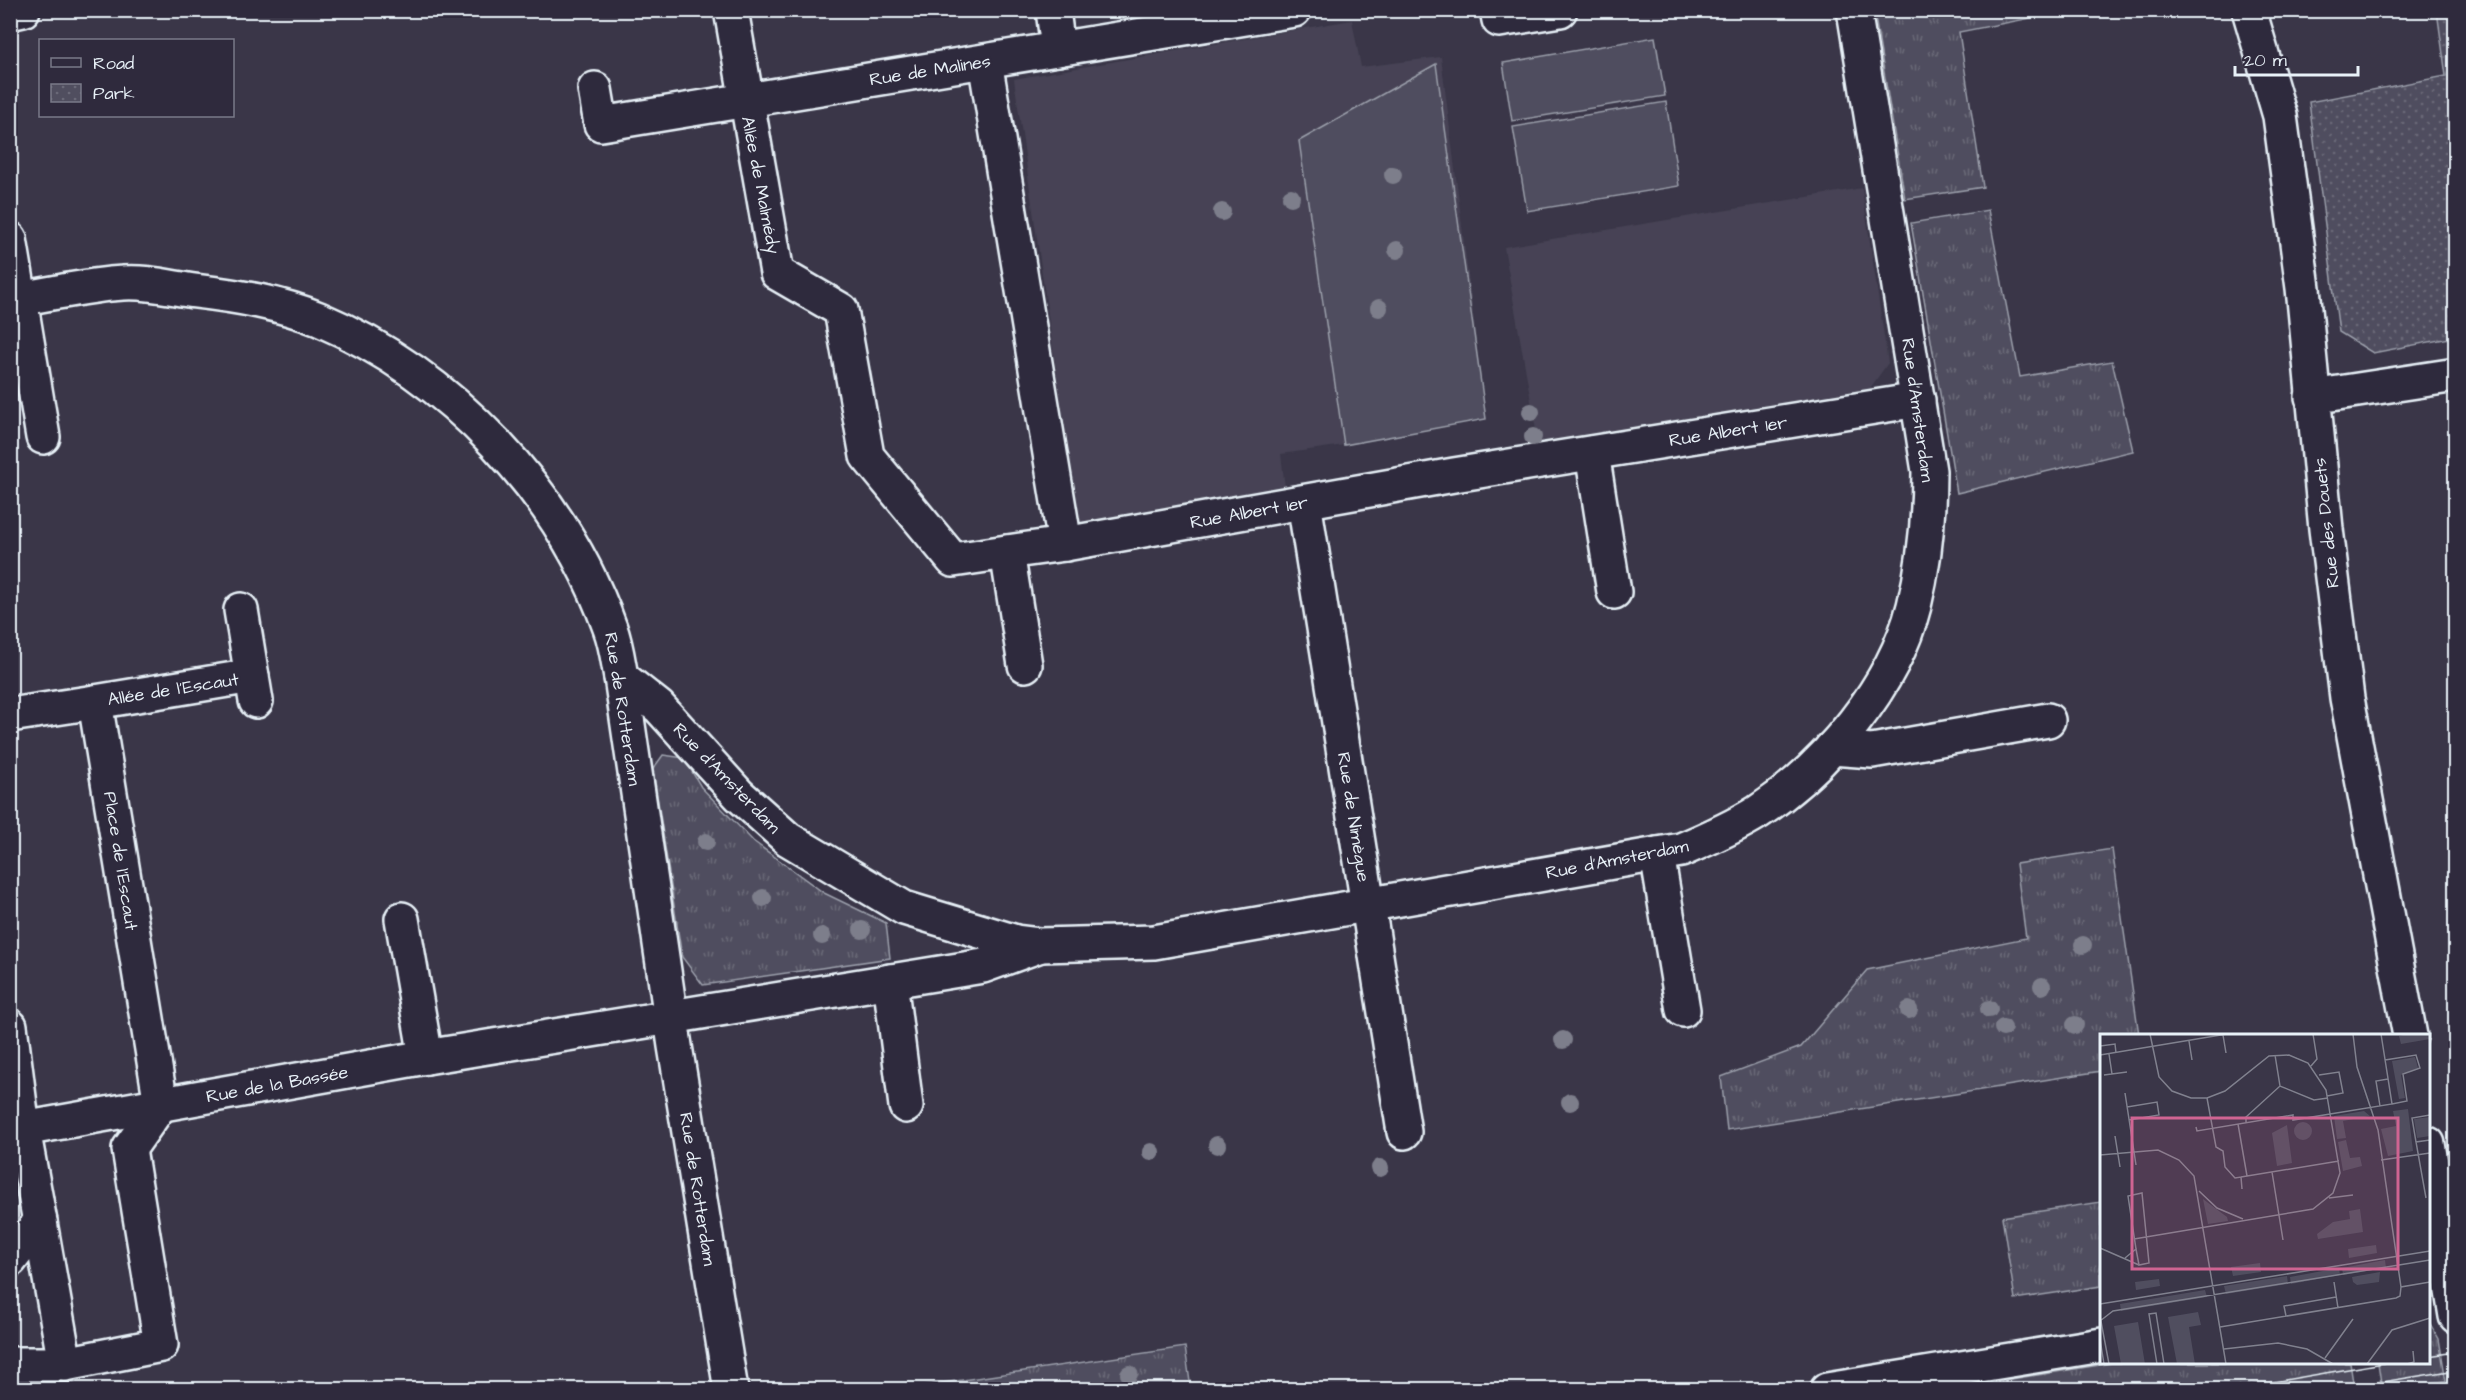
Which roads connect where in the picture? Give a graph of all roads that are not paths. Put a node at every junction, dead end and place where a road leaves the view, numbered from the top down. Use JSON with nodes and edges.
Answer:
{"nodes":[{"id":1,"x":23,"y":10,"type":"edge"},
{"id":2,"x":731,"y":10,"type":"edge"},
{"id":3,"x":1053,"y":10,"type":"edge"},
{"id":4,"x":1294,"y":10,"type":"edge"},
{"id":5,"x":1497,"y":10,"type":"edge"},
{"id":6,"x":1560,"y":10,"type":"edge"},
{"id":7,"x":1854,"y":10,"type":"edge"},
{"id":8,"x":2249,"y":10,"type":"edge"},
{"id":9,"x":10,"y":13,"type":"edge"},
{"id":10,"x":1058,"y":49,"type":"junction"},
{"id":11,"x":985,"y":61,"type":"junction"},
{"id":12,"x":595,"y":88,"type":"dead end"},
{"id":13,"x":745,"y":100,"type":"junction"},
{"id":14,"x":10,"y":239,"type":"edge"},
{"id":15,"x":15,"y":300,"type":"edge"},
{"id":16,"x":2456,"y":375,"type":"edge"},
{"id":17,"x":2313,"y":397,"type":"junction"},
{"id":18,"x":1918,"y":400,"type":"junction"},
{"id":19,"x":43,"y":437,"type":"dead end"},
{"id":20,"x":1592,"y":453,"type":"junction"},
{"id":21,"x":1304,"y":502,"type":"junction"},
{"id":22,"x":1065,"y":544,"type":"junction"},
{"id":23,"x":1007,"y":552,"type":"junction"},
{"id":24,"x":1614,"y":592,"type":"dead end"},
{"id":25,"x":241,"y":610,"type":"dead end"},
{"id":26,"x":1025,"y":665,"type":"dead end"},
{"id":27,"x":621,"y":677,"type":"junction"},
{"id":28,"x":95,"y":702,"type":"junction"},
{"id":29,"x":10,"y":715,"type":"edge"},
{"id":30,"x":2048,"y":720,"type":"dead end"},
{"id":31,"x":1832,"y":748,"type":"junction"},
{"id":32,"x":1657,"y":854,"type":"junction"},
{"id":33,"x":1368,"y":904,"type":"junction"},
{"id":34,"x":402,"y":919,"type":"dead end"},
{"id":35,"x":1040,"y":945,"type":"junction"},
{"id":36,"x":890,"y":981,"type":"junction"},
{"id":37,"x":1683,"y":1010,"type":"dead end"},
{"id":38,"x":672,"y":1017,"type":"junction"},
{"id":39,"x":10,"y":1026,"type":"edge"},
{"id":40,"x":2410,"y":1034,"type":"edge"},
{"id":41,"x":426,"y":1057,"type":"junction"},
{"id":42,"x":160,"y":1104,"type":"junction"},
{"id":43,"x":906,"y":1107,"type":"dead end"},
{"id":44,"x":23,"y":1129,"type":"junction"},
{"id":45,"x":1404,"y":1132,"type":"dead end"},
{"id":46,"x":2430,"y":1159,"type":"edge"},
{"id":47,"x":40,"y":1222,"type":"junction"},
{"id":48,"x":10,"y":1260,"type":"edge"},
{"id":49,"x":2448,"y":1296,"type":"edge"},
{"id":50,"x":2100,"y":1345,"type":"edge"},
{"id":51,"x":10,"y":1364,"type":"edge"},
{"id":52,"x":65,"y":1364,"type":"junction"},
{"id":53,"x":731,"y":1389,"type":"edge"},
{"id":54,"x":1827,"y":1389,"type":"edge"}],
"edges":[{"from":1,"to":9,"type":"street"},
{"from":2,"to":13,"type":"street","name":"Allée de Malmédy"},
{"from":3,"to":10,"type":"street"},
{"from":4,"to":10,"type":"street","name":"Rue de Malines"},
{"from":5,"to":6,"type":"street"},
{"from":7,"to":18,"type":"street","name":"Rue d'Amsterdam"},
{"from":8,"to":17,"type":"street","name":"Rue des Douets"},
{"from":10,"to":11,"type":"street","name":"Rue de Malines"},
{"from":11,"to":13,"type":"street","name":"Rue de Malines"},
{"from":11,"to":22,"type":"street"},
{"from":12,"to":13,"type":"street","name":"Rue de Malines"},
{"from":13,"to":23,"type":"street","name":"Allée de Malmédy"},
{"from":14,"to":15,"type":"street"},
{"from":15,"to":19,"type":"street"},
{"from":15,"to":27,"type":"street","name":"Rue de Rotterdam"},
{"from":16,"to":17,"type":"street"},
{"from":17,"to":40,"type":"street","name":"Rue des Douets"},
{"from":18,"to":20,"type":"street","name":"Rue Albert 1er"},
{"from":18,"to":31,"type":"street","name":"Rue d'Amsterdam"},
{"from":20,"to":21,"type":"street","name":"Rue Albert 1er"},
{"from":20,"to":24,"type":"street"},
{"from":21,"to":22,"type":"street","name":"Rue Albert 1er"},
{"from":21,"to":33,"type":"street","name":"Rue de Nimègue"},
{"from":22,"to":23,"type":"street","name":"Allée de Malmédy"},
{"from":23,"to":26,"type":"street"},
{"from":25,"to":28,"type":"street","name":"Allée de l'Escaut"},
{"from":27,"to":35,"type":"street","name":"Rue d'Amsterdam"},
{"from":27,"to":38,"type":"street","name":"Rue de Rotterdam"},
{"from":28,"to":29,"type":"street"},
{"from":28,"to":42,"type":"street","name":"Place de l'Escaut"},
{"from":30,"to":31,"type":"street"},
{"from":31,"to":32,"type":"street","name":"Rue d'Amsterdam"},
{"from":32,"to":33,"type":"street","name":"Rue d'Amsterdam"},
{"from":32,"to":37,"type":"street"},
{"from":33,"to":35,"type":"street","name":"Rue d'Amsterdam"},
{"from":33,"to":45,"type":"street","name":"Rue de Nimègue"},
{"from":34,"to":41,"type":"street"},
{"from":35,"to":36,"type":"street","name":"Rue d'Amsterdam"},
{"from":36,"to":38,"type":"street","name":"Rue d'Amsterdam"},
{"from":36,"to":43,"type":"street"},
{"from":38,"to":41,"type":"street","name":"Rue de la Bassée"},
{"from":38,"to":53,"type":"street","name":"Rue de Rotterdam"},
{"from":39,"to":44,"type":"street"},
{"from":41,"to":42,"type":"street","name":"Rue de la Bassée"},
{"from":42,"to":44,"type":"street","name":"Rue de la Bassée"},
{"from":42,"to":52,"type":"street"},
{"from":44,"to":47,"type":"street"},
{"from":46,"to":49,"type":"street"},
{"from":47,"to":48,"type":"street"},
{"from":47,"to":52,"type":"street"},
{"from":50,"to":54,"type":"street"},
{"from":51,"to":52,"type":"street"}]}
